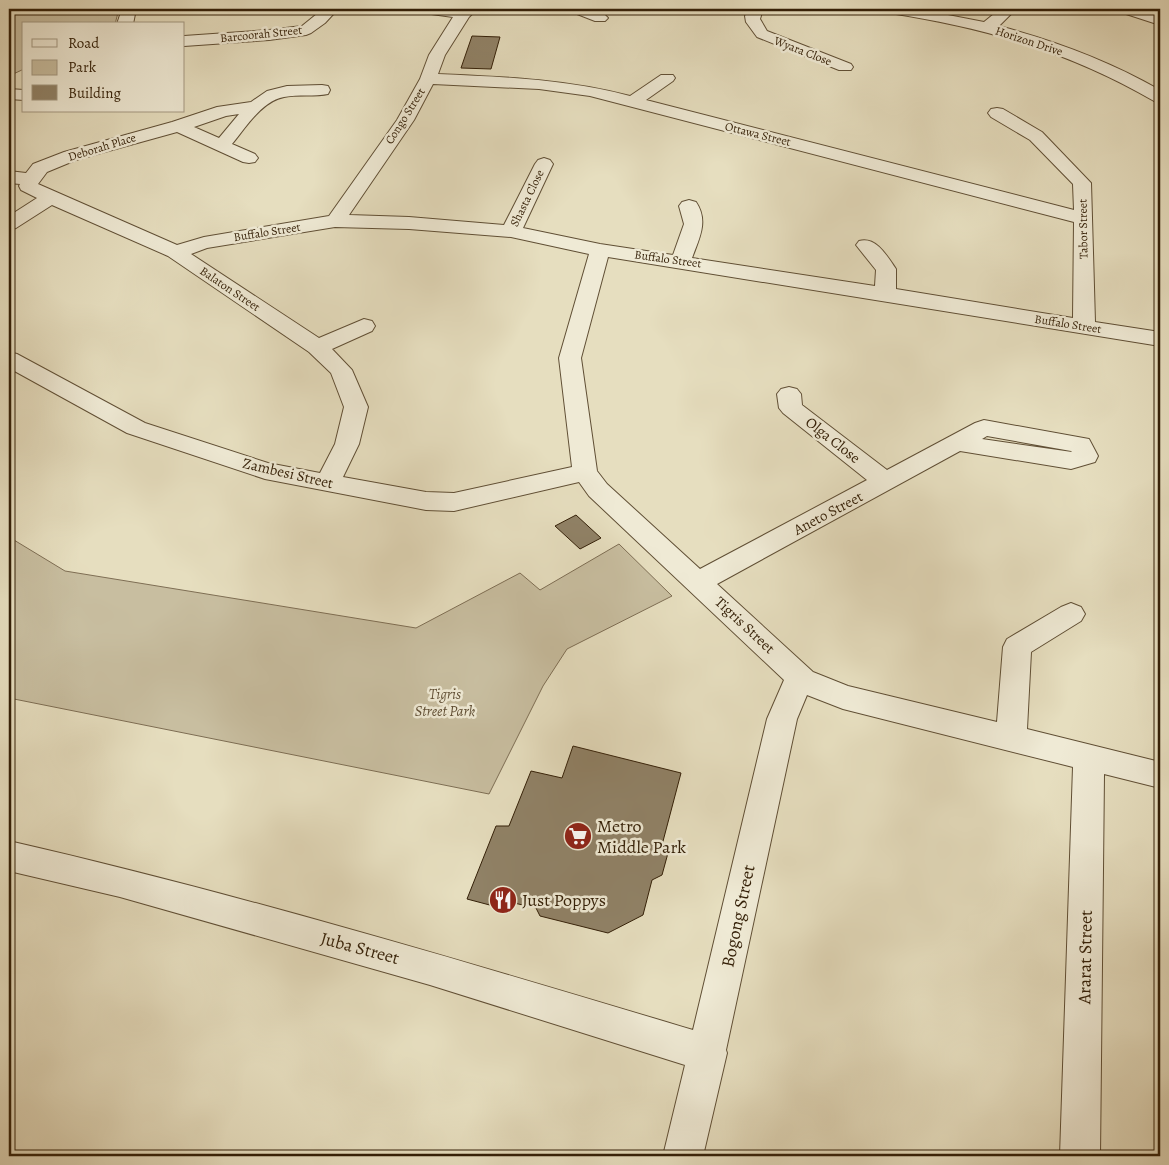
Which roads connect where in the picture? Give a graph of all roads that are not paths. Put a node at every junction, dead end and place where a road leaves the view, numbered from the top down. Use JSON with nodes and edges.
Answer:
{"nodes":[{"id":1,"x":129,"y":9,"type":"edge"},
{"id":2,"x":331,"y":9,"type":"edge"},
{"id":3,"x":422,"y":9,"type":"edge"},
{"id":4,"x":577,"y":9,"type":"edge"},
{"id":5,"x":756,"y":9,"type":"edge"},
{"id":6,"x":890,"y":9,"type":"edge"},
{"id":7,"x":1009,"y":9,"type":"edge"},
{"id":8,"x":1125,"y":9,"type":"edge"},
{"id":9,"x":466,"y":12,"type":"edge"},
{"id":10,"x":600,"y":18,"type":"dead end"},
{"id":11,"x":1160,"y":21,"type":"edge"},
{"id":12,"x":126,"y":22,"type":"edge"},
{"id":13,"x":987,"y":28,"type":"junction"},
{"id":14,"x":185,"y":41,"type":"edge"},
{"id":15,"x":845,"y":66,"type":"dead end"},
{"id":16,"x":667,"y":78,"type":"dead end"},
{"id":17,"x":428,"y":79,"type":"junction"},
{"id":18,"x":322,"y":90,"type":"dead end"},
{"id":19,"x":9,"y":94,"type":"edge"},
{"id":20,"x":22,"y":96,"type":"edge"},
{"id":21,"x":1160,"y":97,"type":"edge"},
{"id":22,"x":632,"y":102,"type":"junction"},
{"id":23,"x":257,"y":106,"type":"junction"},
{"id":24,"x":996,"y":113,"type":"dead end"},
{"id":25,"x":178,"y":126,"type":"junction"},
{"id":26,"x":221,"y":146,"type":"junction"},
{"id":27,"x":249,"y":158,"type":"dead end"},
{"id":28,"x":544,"y":164,"type":"dead end"},
{"id":29,"x":9,"y":177,"type":"edge"},
{"id":30,"x":31,"y":179,"type":"junction"},
{"id":31,"x":50,"y":198,"type":"junction"},
{"id":32,"x":689,"y":206,"type":"dead end"},
{"id":33,"x":1084,"y":218,"type":"junction"},
{"id":34,"x":335,"y":221,"type":"junction"},
{"id":35,"x":9,"y":224,"type":"edge"},
{"id":36,"x":511,"y":231,"type":"junction"},
{"id":37,"x":866,"y":245,"type":"dead end"},
{"id":38,"x":600,"y":250,"type":"junction"},
{"id":39,"x":175,"y":252,"type":"junction"},
{"id":40,"x":681,"y":261,"type":"junction"},
{"id":41,"x":884,"y":294,"type":"junction"},
{"id":42,"x":364,"y":326,"type":"dead end"},
{"id":43,"x":1084,"y":326,"type":"junction"},
{"id":44,"x":1160,"y":340,"type":"edge"},
{"id":45,"x":317,"y":347,"type":"junction"},
{"id":46,"x":9,"y":359,"type":"edge"},
{"id":47,"x":789,"y":394,"type":"dead end"},
{"id":48,"x":957,"y":443,"type":"dead end"},
{"id":49,"x":585,"y":472,"type":"junction"},
{"id":50,"x":886,"y":482,"type":"junction"},
{"id":51,"x":328,"y":483,"type":"junction"},
{"id":52,"x":699,"y":582,"type":"junction"},
{"id":53,"x":1071,"y":614,"type":"dead end"},
{"id":54,"x":803,"y":680,"type":"junction"},
{"id":55,"x":1011,"y":737,"type":"junction"},
{"id":56,"x":1089,"y":758,"type":"junction"},
{"id":57,"x":1160,"y":775,"type":"edge"},
{"id":58,"x":9,"y":856,"type":"edge"},
{"id":59,"x":708,"y":1053,"type":"junction"},
{"id":60,"x":683,"y":1156,"type":"edge"},
{"id":61,"x":1080,"y":1156,"type":"edge"}],
"edges":[{"from":1,"to":12,"type":"street"},
{"from":2,"to":14,"type":"street","name":"Barcoorah Street"},
{"from":3,"to":9,"type":"street"},
{"from":4,"to":10,"type":"street"},
{"from":5,"to":15,"type":"street","name":"Wyara Close"},
{"from":6,"to":13,"type":"street","name":"Horizon Drive"},
{"from":7,"to":13,"type":"street"},
{"from":8,"to":11,"type":"street"},
{"from":9,"to":17,"type":"street","name":"Congo Street"},
{"from":13,"to":21,"type":"street","name":"Horizon Drive"},
{"from":16,"to":22,"type":"street"},
{"from":17,"to":22,"type":"street","name":"Ottawa Street"},
{"from":17,"to":34,"type":"street","name":"Congo Street"},
{"from":18,"to":23,"type":"street","name":"Deborah Place"},
{"from":19,"to":20,"type":"street"},
{"from":22,"to":33,"type":"street","name":"Ottawa Street"},
{"from":23,"to":25,"type":"street","name":"Deborah Place"},
{"from":23,"to":26,"type":"street","name":"Deborah Place"},
{"from":24,"to":33,"type":"street","name":"Tabor Street"},
{"from":25,"to":26,"type":"street"},
{"from":25,"to":30,"type":"street","name":"Deborah Place"},
{"from":26,"to":27,"type":"street"},
{"from":28,"to":36,"type":"street","name":"Shasta Close"},
{"from":29,"to":30,"type":"street"},
{"from":30,"to":31,"type":"street","name":"Balaton Street"},
{"from":31,"to":35,"type":"street"},
{"from":31,"to":39,"type":"street","name":"Balaton Street"},
{"from":32,"to":40,"type":"street"},
{"from":33,"to":43,"type":"street","name":"Tabor Street"},
{"from":34,"to":36,"type":"street","name":"Buffalo Street"},
{"from":34,"to":39,"type":"street","name":"Buffalo Street"},
{"from":36,"to":38,"type":"street","name":"Buffalo Street"},
{"from":37,"to":41,"type":"street"},
{"from":38,"to":40,"type":"street","name":"Buffalo Street"},
{"from":38,"to":49,"type":"street","name":"Tigris Street"},
{"from":39,"to":45,"type":"street","name":"Balaton Street"},
{"from":40,"to":41,"type":"street","name":"Buffalo Street"},
{"from":41,"to":43,"type":"street","name":"Buffalo Street"},
{"from":42,"to":45,"type":"street"},
{"from":43,"to":44,"type":"street","name":"Buffalo Street"},
{"from":45,"to":51,"type":"street","name":"Balaton Street"},
{"from":46,"to":51,"type":"street","name":"Zambesi Street"},
{"from":47,"to":50,"type":"street","name":"Olga Close"},
{"from":48,"to":50,"type":"street","name":"Aneto Street"},
{"from":49,"to":51,"type":"street","name":"Zambesi Street"},
{"from":49,"to":52,"type":"street","name":"Tigris Street"},
{"from":50,"to":52,"type":"street","name":"Aneto Street"},
{"from":52,"to":54,"type":"street","name":"Tigris Street"},
{"from":53,"to":55,"type":"street"},
{"from":54,"to":55,"type":"street","name":"Tigris Street"},
{"from":54,"to":59,"type":"street","name":"Bogong Street"},
{"from":55,"to":56,"type":"street","name":"Tigris Street"},
{"from":56,"to":57,"type":"street","name":"Tigris Street"},
{"from":56,"to":61,"type":"street","name":"Ararat Street"},
{"from":58,"to":59,"type":"street","name":"Juba Street"},
{"from":59,"to":60,"type":"street","name":"Bogong Street"}]}
